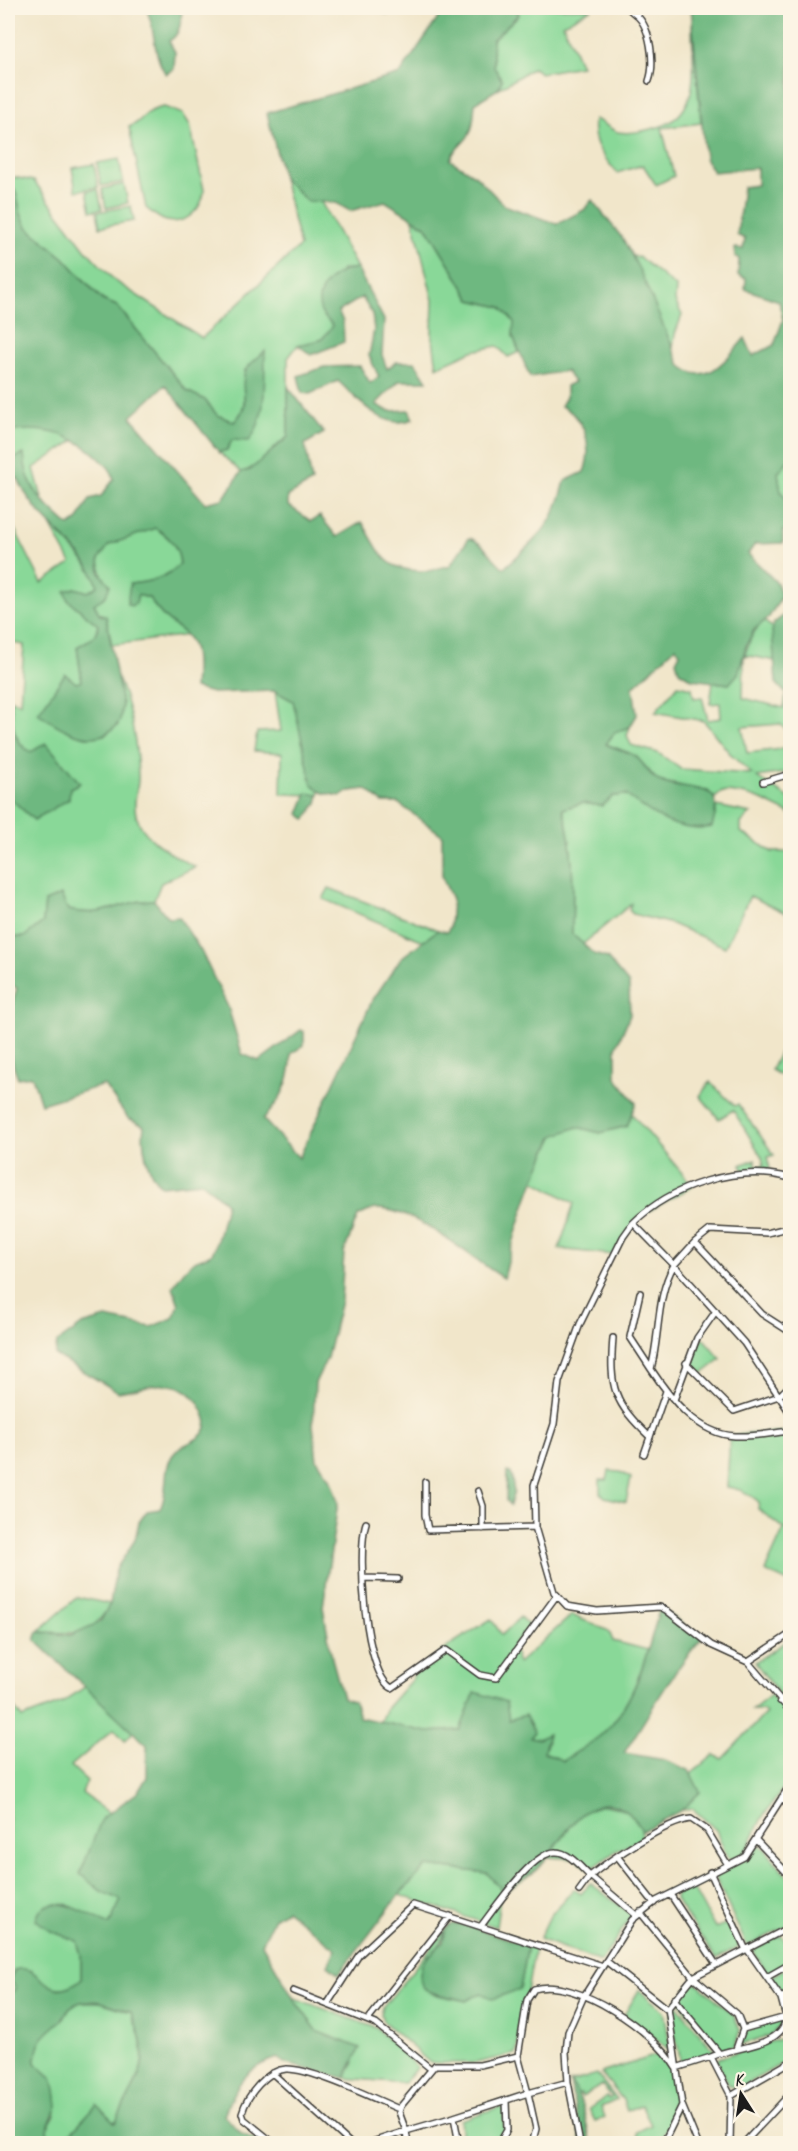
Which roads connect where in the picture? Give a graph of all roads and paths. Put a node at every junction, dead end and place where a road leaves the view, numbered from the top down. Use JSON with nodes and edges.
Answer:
{"nodes":[{"id":1,"x":628,"y":8,"type":"edge"},
{"id":2,"x":641,"y":8,"type":"edge"},
{"id":3,"x":636,"y":15,"type":"junction"},
{"id":4,"x":649,"y":81,"type":"dead end"},
{"id":5,"x":790,"y":774,"type":"edge"},
{"id":6,"x":763,"y":782,"type":"dead end"},
{"id":7,"x":790,"y":1178,"type":"edge"},
{"id":8,"x":790,"y":1222,"type":"edge"},
{"id":9,"x":633,"y":1223,"type":"junction"},
{"id":10,"x":695,"y":1242,"type":"junction"},
{"id":11,"x":674,"y":1265,"type":"junction"},
{"id":12,"x":640,"y":1293,"type":"dead end"},
{"id":13,"x":717,"y":1311,"type":"junction"},
{"id":14,"x":790,"y":1332,"type":"edge"},
{"id":15,"x":614,"y":1338,"type":"dead end"},
{"id":16,"x":686,"y":1363,"type":"junction"},
{"id":17,"x":651,"y":1369,"type":"junction"},
{"id":18,"x":790,"y":1385,"type":"edge"},
{"id":19,"x":666,"y":1391,"type":"junction"},
{"id":20,"x":779,"y":1396,"type":"junction"},
{"id":21,"x":674,"y":1400,"type":"junction"},
{"id":22,"x":790,"y":1413,"type":"edge"},
{"id":23,"x":790,"y":1431,"type":"edge"},
{"id":24,"x":650,"y":1437,"type":"junction"},
{"id":25,"x":644,"y":1454,"type":"dead end"},
{"id":26,"x":425,"y":1482,"type":"dead end"},
{"id":27,"x":478,"y":1491,"type":"dead end"},
{"id":28,"x":366,"y":1523,"type":"dead end"},
{"id":29,"x":535,"y":1527,"type":"junction"},
{"id":30,"x":483,"y":1529,"type":"junction"},
{"id":31,"x":364,"y":1578,"type":"junction"},
{"id":32,"x":398,"y":1579,"type":"dead end"},
{"id":33,"x":557,"y":1595,"type":"junction"},
{"id":34,"x":790,"y":1634,"type":"edge"},
{"id":35,"x":748,"y":1662,"type":"junction"},
{"id":36,"x":790,"y":1694,"type":"edge"},
{"id":37,"x":780,"y":1701,"type":"junction"},
{"id":38,"x":790,"y":1712,"type":"edge"},
{"id":39,"x":790,"y":1785,"type":"edge"},
{"id":40,"x":782,"y":1797,"type":"junction"},
{"id":41,"x":790,"y":1807,"type":"edge"},
{"id":42,"x":756,"y":1840,"type":"junction"},
{"id":43,"x":617,"y":1856,"type":"junction"},
{"id":44,"x":728,"y":1865,"type":"junction"},
{"id":45,"x":710,"y":1872,"type":"junction"},
{"id":46,"x":590,"y":1876,"type":"junction"},
{"id":47,"x":790,"y":1876,"type":"edge"},
{"id":48,"x":579,"y":1891,"type":"dead end"},
{"id":49,"x":670,"y":1894,"type":"junction"},
{"id":50,"x":654,"y":1902,"type":"junction"},
{"id":51,"x":638,"y":1914,"type":"junction"},
{"id":52,"x":450,"y":1916,"type":"junction"},
{"id":53,"x":481,"y":1926,"type":"junction"},
{"id":54,"x":790,"y":1927,"type":"edge"},
{"id":55,"x":783,"y":1931,"type":"junction"},
{"id":56,"x":790,"y":1942,"type":"edge"},
{"id":57,"x":747,"y":1949,"type":"junction"},
{"id":58,"x":604,"y":1963,"type":"junction"},
{"id":59,"x":716,"y":1964,"type":"junction"},
{"id":60,"x":790,"y":1965,"type":"edge"},
{"id":61,"x":693,"y":1977,"type":"junction"},
{"id":62,"x":766,"y":1977,"type":"junction"},
{"id":63,"x":293,"y":1991,"type":"dead end"},
{"id":64,"x":790,"y":1993,"type":"edge"},
{"id":65,"x":584,"y":1996,"type":"junction"},
{"id":66,"x":781,"y":1998,"type":"junction"},
{"id":67,"x":674,"y":1999,"type":"junction"},
{"id":68,"x":328,"y":2003,"type":"junction"},
{"id":69,"x":668,"y":2010,"type":"junction"},
{"id":70,"x":786,"y":2017,"type":"junction"},
{"id":71,"x":368,"y":2020,"type":"junction"},
{"id":72,"x":743,"y":2029,"type":"junction"},
{"id":73,"x":788,"y":2031,"type":"edge"},
{"id":74,"x":736,"y":2049,"type":"junction"},
{"id":75,"x":719,"y":2053,"type":"junction"},
{"id":76,"x":518,"y":2056,"type":"junction"},
{"id":77,"x":711,"y":2057,"type":"junction"},
{"id":78,"x":790,"y":2062,"type":"edge"},
{"id":79,"x":676,"y":2068,"type":"junction"},
{"id":80,"x":431,"y":2069,"type":"junction"},
{"id":81,"x":272,"y":2073,"type":"junction"},
{"id":82,"x":568,"y":2082,"type":"junction"},
{"id":83,"x":528,"y":2093,"type":"junction"},
{"id":84,"x":790,"y":2094,"type":"edge"},
{"id":85,"x":731,"y":2096,"type":"junction"},
{"id":86,"x":506,"y":2100,"type":"junction"},
{"id":87,"x":682,"y":2105,"type":"junction"},
{"id":88,"x":399,"y":2109,"type":"junction"},
{"id":89,"x":454,"y":2118,"type":"junction"},
{"id":90,"x":406,"y":2131,"type":"junction"},
{"id":91,"x":275,"y":2144,"type":"edge"},
{"id":92,"x":351,"y":2144,"type":"edge"},
{"id":93,"x":366,"y":2144,"type":"edge"},
{"id":94,"x":408,"y":2144,"type":"edge"},
{"id":95,"x":459,"y":2144,"type":"edge"},
{"id":96,"x":500,"y":2144,"type":"edge"},
{"id":97,"x":532,"y":2144,"type":"edge"},
{"id":98,"x":580,"y":2144,"type":"edge"},
{"id":99,"x":663,"y":2144,"type":"edge"},
{"id":100,"x":698,"y":2144,"type":"edge"},
{"id":101,"x":730,"y":2144,"type":"edge"},
{"id":102,"x":743,"y":2144,"type":"edge"}],
"edges":[{"from":1,"to":3,"type":"street"},
{"from":2,"to":3,"type":"street"},
{"from":3,"to":4,"type":"street"},
{"from":5,"to":6,"type":"street"},
{"from":7,"to":9,"type":"street"},
{"from":8,"to":10,"type":"street"},
{"from":9,"to":11,"type":"street"},
{"from":9,"to":29,"type":"street"},
{"from":10,"to":11,"type":"street"},
{"from":10,"to":14,"type":"street"},
{"from":11,"to":13,"type":"street"},
{"from":11,"to":17,"type":"street"},
{"from":12,"to":17,"type":"street"},
{"from":13,"to":16,"type":"street"},
{"from":13,"to":20,"type":"street"},
{"from":15,"to":24,"type":"street"},
{"from":16,"to":20,"type":"street"},
{"from":16,"to":21,"type":"street"},
{"from":17,"to":19,"type":"street"},
{"from":18,"to":20,"type":"street"},
{"from":19,"to":21,"type":"street"},
{"from":19,"to":24,"type":"street"},
{"from":20,"to":22,"type":"street"},
{"from":21,"to":23,"type":"street"},
{"from":24,"to":25,"type":"street"},
{"from":26,"to":30,"type":"street"},
{"from":27,"to":30,"type":"street"},
{"from":28,"to":31,"type":"street"},
{"from":29,"to":30,"type":"street"},
{"from":29,"to":33,"type":"street"},
{"from":31,"to":32,"type":"street"},
{"from":31,"to":33,"type":"street"},
{"from":33,"to":35,"type":"street"},
{"from":34,"to":35,"type":"street"},
{"from":35,"to":37,"type":"street"},
{"from":36,"to":37,"type":"street"},
{"from":37,"to":38,"type":"street"},
{"from":39,"to":40,"type":"street"},
{"from":40,"to":41,"type":"street"},
{"from":40,"to":42,"type":"street"},
{"from":42,"to":44,"type":"street"},
{"from":42,"to":47,"type":"street"},
{"from":43,"to":44,"type":"street"},
{"from":43,"to":46,"type":"street"},
{"from":43,"to":50,"type":"street"},
{"from":44,"to":45,"type":"street"},
{"from":45,"to":49,"type":"street"},
{"from":45,"to":57,"type":"street"},
{"from":46,"to":48,"type":"street"},
{"from":46,"to":51,"type":"street"},
{"from":46,"to":53,"type":"street"},
{"from":49,"to":50,"type":"street"},
{"from":49,"to":59,"type":"street"},
{"from":50,"to":51,"type":"street"},
{"from":51,"to":58,"type":"street"},
{"from":51,"to":61,"type":"street"},
{"from":52,"to":53,"type":"street"},
{"from":52,"to":68,"type":"street"},
{"from":52,"to":71,"type":"street"},
{"from":53,"to":58,"type":"street"},
{"from":54,"to":55,"type":"street"},
{"from":55,"to":56,"type":"street"},
{"from":55,"to":57,"type":"street"},
{"from":57,"to":59,"type":"street"},
{"from":57,"to":62,"type":"street"},
{"from":58,"to":65,"type":"street"},
{"from":58,"to":69,"type":"street"},
{"from":59,"to":61,"type":"street"},
{"from":60,"to":62,"type":"street"},
{"from":61,"to":67,"type":"street"},
{"from":61,"to":72,"type":"street"},
{"from":62,"to":66,"type":"street"},
{"from":63,"to":68,"type":"street"},
{"from":64,"to":66,"type":"street"},
{"from":65,"to":76,"type":"street"},
{"from":65,"to":79,"type":"street"},
{"from":65,"to":82,"type":"street"},
{"from":66,"to":70,"type":"street"},
{"from":67,"to":69,"type":"street"},
{"from":67,"to":75,"type":"street"},
{"from":68,"to":71,"type":"street"},
{"from":69,"to":79,"type":"street"},
{"from":70,"to":72,"type":"street"},
{"from":70,"to":73,"type":"street"},
{"from":71,"to":80,"type":"street"},
{"from":72,"to":74,"type":"street"},
{"from":73,"to":74,"type":"street"},
{"from":74,"to":75,"type":"street"},
{"from":75,"to":77,"type":"street"},
{"from":76,"to":80,"type":"street"},
{"from":76,"to":83,"type":"street"},
{"from":77,"to":79,"type":"street"},
{"from":77,"to":85,"type":"street"},
{"from":78,"to":85,"type":"street"},
{"from":79,"to":87,"type":"street"},
{"from":80,"to":88,"type":"street"},
{"from":81,"to":88,"type":"street"},
{"from":81,"to":91,"type":"street"},
{"from":81,"to":92,"type":"street"},
{"from":82,"to":83,"type":"street"},
{"from":82,"to":98,"type":"street"},
{"from":83,"to":86,"type":"street"},
{"from":83,"to":97,"type":"street"},
{"from":84,"to":102,"type":"street"},
{"from":85,"to":101,"type":"street"},
{"from":86,"to":89,"type":"street"},
{"from":86,"to":96,"type":"street"},
{"from":87,"to":99,"type":"street"},
{"from":87,"to":100,"type":"street"},
{"from":88,"to":90,"type":"street"},
{"from":89,"to":90,"type":"street"},
{"from":89,"to":95,"type":"street"},
{"from":90,"to":93,"type":"street"},
{"from":90,"to":94,"type":"street"}]}
